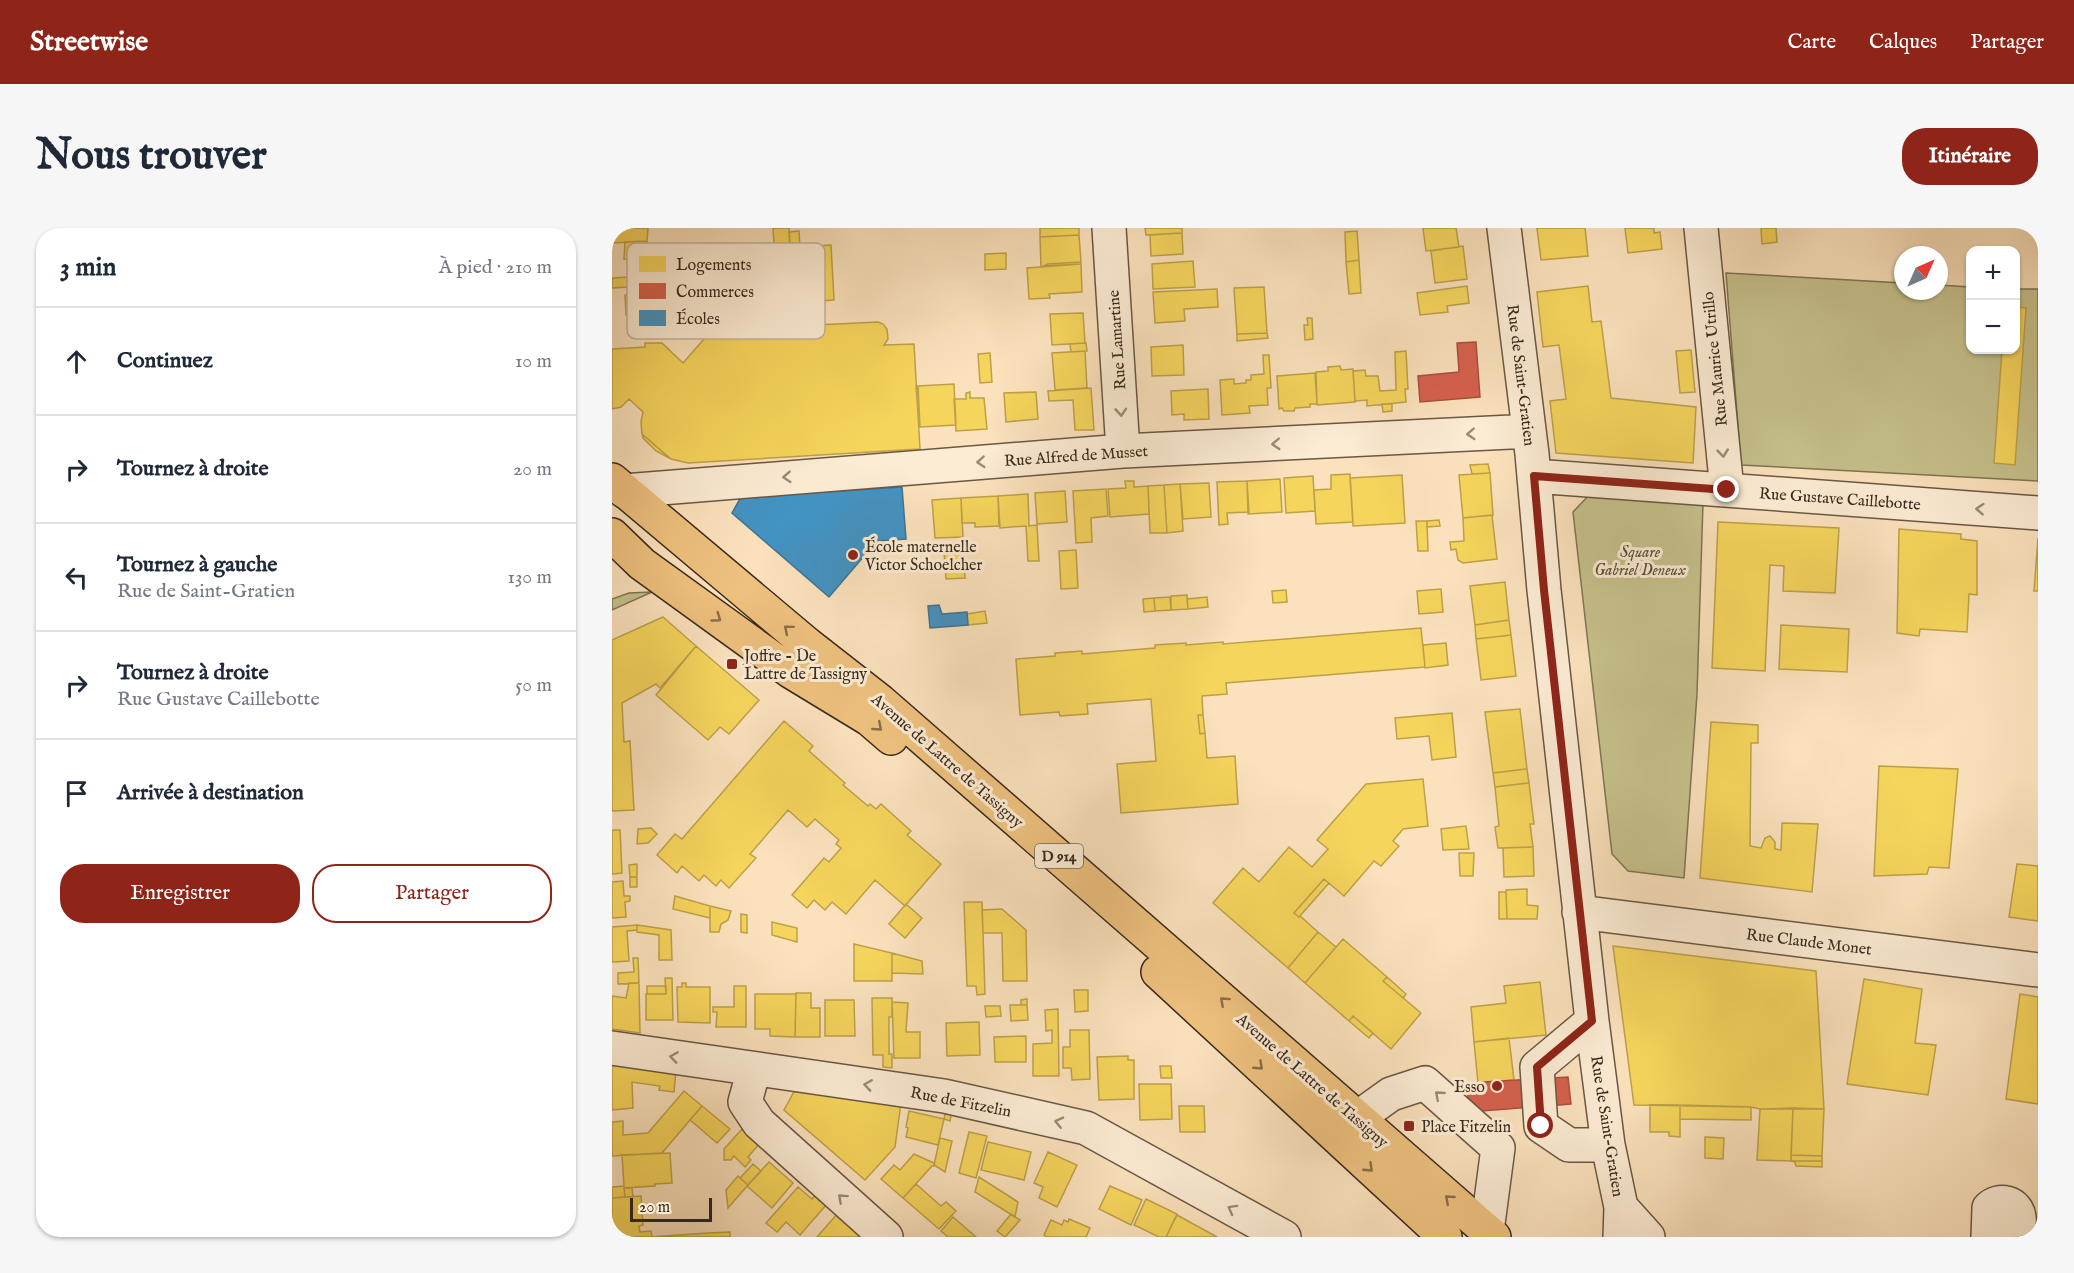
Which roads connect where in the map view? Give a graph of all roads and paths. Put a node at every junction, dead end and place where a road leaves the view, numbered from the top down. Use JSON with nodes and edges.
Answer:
{"nodes":[{"id":1,"x":1109,"y":228,"type":"edge"},
{"id":2,"x":1504,"y":228,"type":"edge"},
{"id":3,"x":1701,"y":228,"type":"edge"},
{"id":4,"x":1529,"y":431,"type":"junction"},
{"id":5,"x":1123,"y":451,"type":"junction"},
{"id":6,"x":1534,"y":476,"type":"junction"},
{"id":7,"x":617,"y":485,"type":"edge"},
{"id":8,"x":1727,"y":490,"type":"junction"},
{"id":9,"x":2038,"y":513,"type":"edge"},
{"id":10,"x":615,"y":546,"type":"edge"},
{"id":11,"x":1579,"y":912,"type":"junction"},
{"id":12,"x":2038,"y":970,"type":"edge"},
{"id":13,"x":1592,"y":1021,"type":"junction"},
{"id":14,"x":612,"y":1048,"type":"edge"},
{"id":15,"x":754,"y":1069,"type":"junction"},
{"id":16,"x":1356,"y":1119,"type":"junction"},
{"id":17,"x":1608,"y":1145,"type":"junction"},
{"id":18,"x":2022,"y":1202,"type":"edge"},
{"id":19,"x":1621,"y":1222,"type":"edge"},
{"id":20,"x":1424,"y":1226,"type":"edge"},
{"id":21,"x":1490,"y":1234,"type":"edge"},
{"id":22,"x":886,"y":1237,"type":"edge"},
{"id":23,"x":1284,"y":1237,"type":"edge"},
{"id":24,"x":1445,"y":1237,"type":"edge"},
{"id":25,"x":1647,"y":1237,"type":"edge"},
{"id":26,"x":1988,"y":1237,"type":"edge"},
{"id":27,"x":2018,"y":1237,"type":"edge"}],
"edges":[{"from":1,"to":5,"type":"street","name":"Rue Lamartine","one_way":true},
{"from":2,"to":4,"type":"street","name":"Rue de Saint-Gratien"},
{"from":3,"to":8,"type":"street","name":"Rue Maurice Utrillo","one_way":true},
{"from":4,"to":5,"type":"street","name":"Rue Alfred de Musset","one_way":true},
{"from":4,"to":6,"type":"street","name":"Rue de Saint-Gratien"},
{"from":5,"to":7,"type":"street","name":"Rue Alfred de Musset","one_way":true},
{"from":6,"to":8,"type":"street","name":"Rue Gustave Caillebotte"},
{"from":6,"to":11,"type":"street","name":"Rue de Saint-Gratien"},
{"from":7,"to":10,"type":"main road"},
{"from":16,"to":7,"type":"main road","name":"Avenue de Lattre de Tassigny","number":"D 914","one_way":true},
{"from":9,"to":8,"type":"street","name":"Rue Gustave Caillebotte","one_way":true},
{"from":10,"to":20,"type":"main road","name":"Avenue de Lattre de Tassigny","number":"D 914","one_way":true},
{"from":11,"to":12,"type":"street","name":"Rue Claude Monet"},
{"from":11,"to":13,"type":"street","name":"Rue de Saint-Gratien"},
{"from":13,"to":17,"type":"street","name":"Rue de Saint-Gratien"},
{"from":13,"to":17,"type":"street"},
{"from":15,"to":14,"type":"street","name":"Rue de Fitzelin","one_way":true},
{"from":22,"to":15,"type":"street","one_way":true},
{"from":23,"to":15,"type":"street","name":"Rue de Fitzelin","one_way":true},
{"from":21,"to":16,"type":"main road","name":"Avenue de Lattre de Tassigny","number":"D 914","one_way":true},
{"from":21,"to":16,"type":"street","one_way":true},
{"from":17,"to":19,"type":"street","name":"Rue de Saint-Gratien"},
{"from":18,"to":26,"type":"street"},
{"from":18,"to":27,"type":"street"},
{"from":19,"to":25,"type":"street"},
{"from":20,"to":24,"type":"main road","name":"Avenue de Lattre de Tassigny","number":"D 914"}]}
